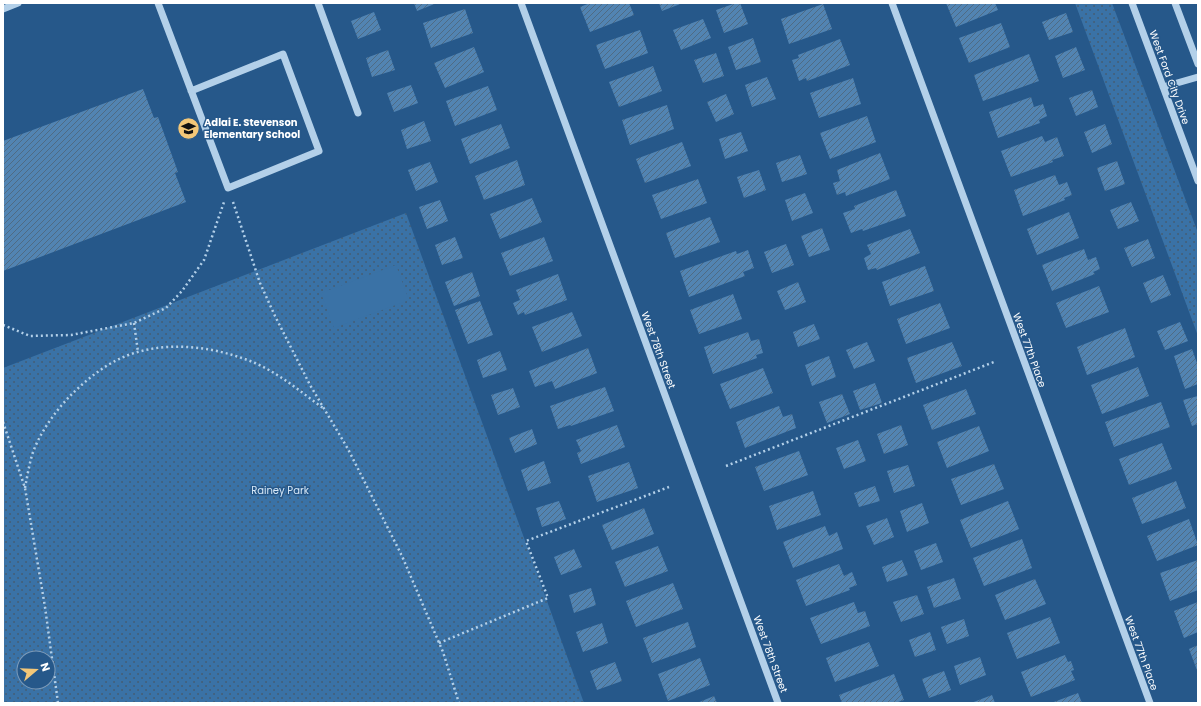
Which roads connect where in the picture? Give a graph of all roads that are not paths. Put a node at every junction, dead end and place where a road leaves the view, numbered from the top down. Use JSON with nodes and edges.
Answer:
{"nodes":[{"id":1,"x":18,"y":3,"type":"edge"},
{"id":2,"x":158,"y":3,"type":"edge"},
{"id":3,"x":318,"y":3,"type":"edge"},
{"id":4,"x":521,"y":3,"type":"edge"},
{"id":5,"x":892,"y":3,"type":"edge"},
{"id":6,"x":1132,"y":3,"type":"edge"},
{"id":7,"x":1175,"y":3,"type":"edge"},
{"id":8,"x":3,"y":8,"type":"edge"},
{"id":9,"x":1198,"y":64,"type":"edge"},
{"id":10,"x":1198,"y":76,"type":"edge"},
{"id":11,"x":1163,"y":87,"type":"junction"},
{"id":12,"x":191,"y":90,"type":"junction"},
{"id":13,"x":358,"y":113,"type":"dead end"},
{"id":14,"x":1198,"y":181,"type":"edge"},
{"id":15,"x":778,"y":703,"type":"edge"},
{"id":16,"x":1150,"y":703,"type":"edge"}],
"edges":[{"from":1,"to":8,"type":"street"},
{"from":2,"to":12,"type":"street"},
{"from":3,"to":13,"type":"street"},
{"from":4,"to":15,"type":"street","name":"West 78th Street"},
{"from":5,"to":16,"type":"street","name":"West 77th Place"},
{"from":6,"to":11,"type":"street","name":"West Ford City Drive"},
{"from":7,"to":9,"type":"street"},
{"from":10,"to":11,"type":"street"},
{"from":11,"to":14,"type":"street","name":"West Ford City Drive"},
{"from":12,"to":12,"type":"street"}]}
